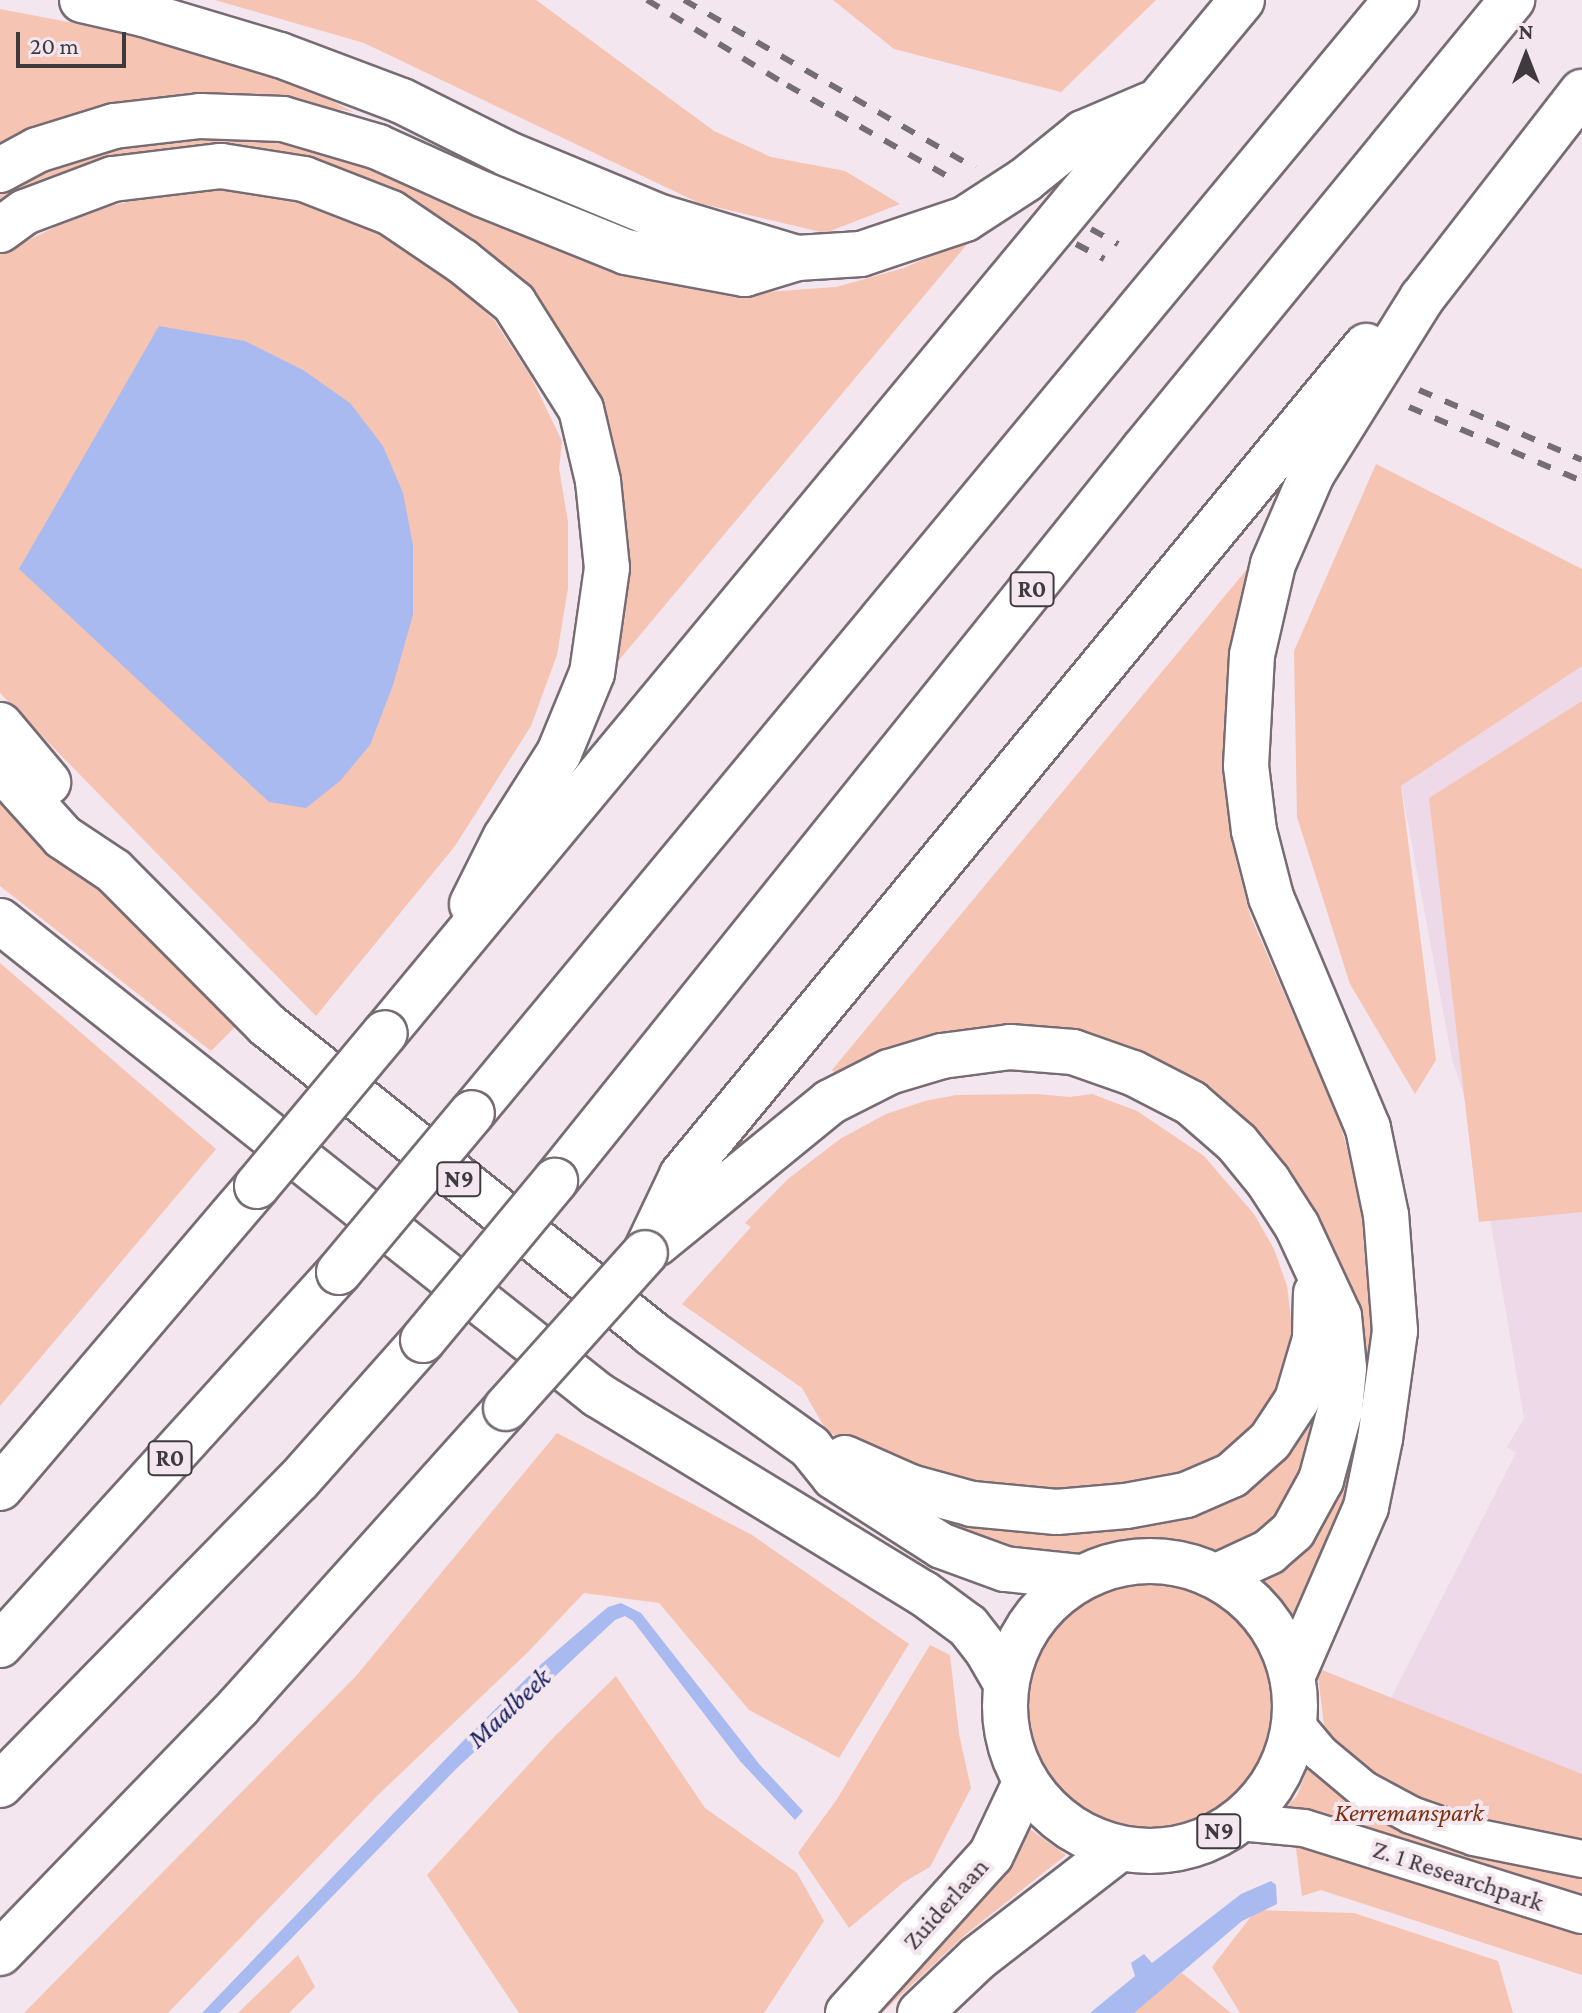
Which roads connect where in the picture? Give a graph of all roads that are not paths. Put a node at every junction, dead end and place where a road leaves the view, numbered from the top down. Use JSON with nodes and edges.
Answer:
{"nodes":[{"id":1,"x":82,"y":0,"type":"edge"},
{"id":2,"x":1242,"y":0,"type":"edge"},
{"id":3,"x":1396,"y":0,"type":"edge"},
{"id":4,"x":1512,"y":0,"type":"edge"},
{"id":5,"x":1582,"y":92,"type":"edge"},
{"id":6,"x":1157,"y":101,"type":"junction"},
{"id":7,"x":0,"y":170,"type":"edge"},
{"id":8,"x":0,"y":230,"type":"edge"},
{"id":9,"x":797,"y":258,"type":"junction"},
{"id":10,"x":1422,"y":298,"type":"junction"},
{"id":11,"x":0,"y":725,"type":"edge"},
{"id":12,"x":0,"y":767,"type":"edge"},
{"id":13,"x":114,"y":871,"type":"junction"},
{"id":14,"x":0,"y":921,"type":"edge"},
{"id":15,"x":438,"y":972,"type":"junction"},
{"id":16,"x":645,"y":1253,"type":"junction"},
{"id":17,"x":1317,"y":1274,"type":"junction"},
{"id":18,"x":810,"y":1447,"type":"junction"},
{"id":19,"x":0,"y":1488,"type":"edge"},
{"id":20,"x":1217,"y":1576,"type":"junction"},
{"id":21,"x":1079,"y":1577,"type":"junction"},
{"id":22,"x":0,"y":1645,"type":"edge"},
{"id":23,"x":1293,"y":1675,"type":"junction"},
{"id":24,"x":1005,"y":1682,"type":"junction"},
{"id":25,"x":1294,"y":1722,"type":"junction"},
{"id":26,"x":1025,"y":1783,"type":"junction"},
{"id":27,"x":0,"y":1785,"type":"edge"},
{"id":28,"x":1239,"y":1822,"type":"junction"},
{"id":29,"x":1119,"y":1849,"type":"junction"},
{"id":30,"x":1582,"y":1859,"type":"edge"},
{"id":31,"x":1582,"y":1915,"type":"edge"},
{"id":32,"x":0,"y":1953,"type":"edge"},
{"id":33,"x":848,"y":2013,"type":"edge"},
{"id":34,"x":920,"y":2013,"type":"edge"}],
"edges":[{"from":1,"to":9,"type":"main road"},
{"from":2,"to":6,"type":"main road"},
{"from":3,"to":22,"type":"main road","number":"R0","bridge":true},
{"from":4,"to":27,"type":"main road","number":"R0","bridge":true},
{"from":5,"to":10,"type":"main road"},
{"from":6,"to":9,"type":"main road"},
{"from":6,"to":15,"type":"main road"},
{"from":7,"to":9,"type":"main road"},
{"from":8,"to":15,"type":"main road"},
{"from":10,"to":16,"type":"main road"},
{"from":10,"to":23,"type":"main road"},
{"from":11,"to":13,"type":"main road"},
{"from":12,"to":13,"type":"main road","number":"N9"},
{"from":13,"to":18,"type":"main road","number":"N9"},
{"from":14,"to":24,"type":"main road"},
{"from":15,"to":19,"type":"main road","bridge":true},
{"from":16,"to":17,"type":"main road"},
{"from":16,"to":32,"type":"main road","bridge":true},
{"from":17,"to":18,"type":"main road"},
{"from":17,"to":20,"type":"main road"},
{"from":18,"to":21,"type":"main road","number":"N9"},
{"from":20,"to":21,"type":"main road","number":"N9"},
{"from":20,"to":23,"type":"main road","number":"N9"},
{"from":21,"to":24,"type":"main road","number":"N9"},
{"from":23,"to":25,"type":"main road","number":"N9"},
{"from":24,"to":26,"type":"main road","number":"N9"},
{"from":25,"to":28,"type":"main road","number":"N9"},
{"from":25,"to":30,"type":"street","name":"Z. 1 Researchpark"},
{"from":26,"to":29,"type":"main road","number":"N9"},
{"from":26,"to":33,"type":"main road","name":"Zuiderlaan"},
{"from":28,"to":29,"type":"main road","number":"N9"},
{"from":28,"to":31,"type":"street","name":"Z. 1 Researchpark"},
{"from":29,"to":34,"type":"main road"}]}
